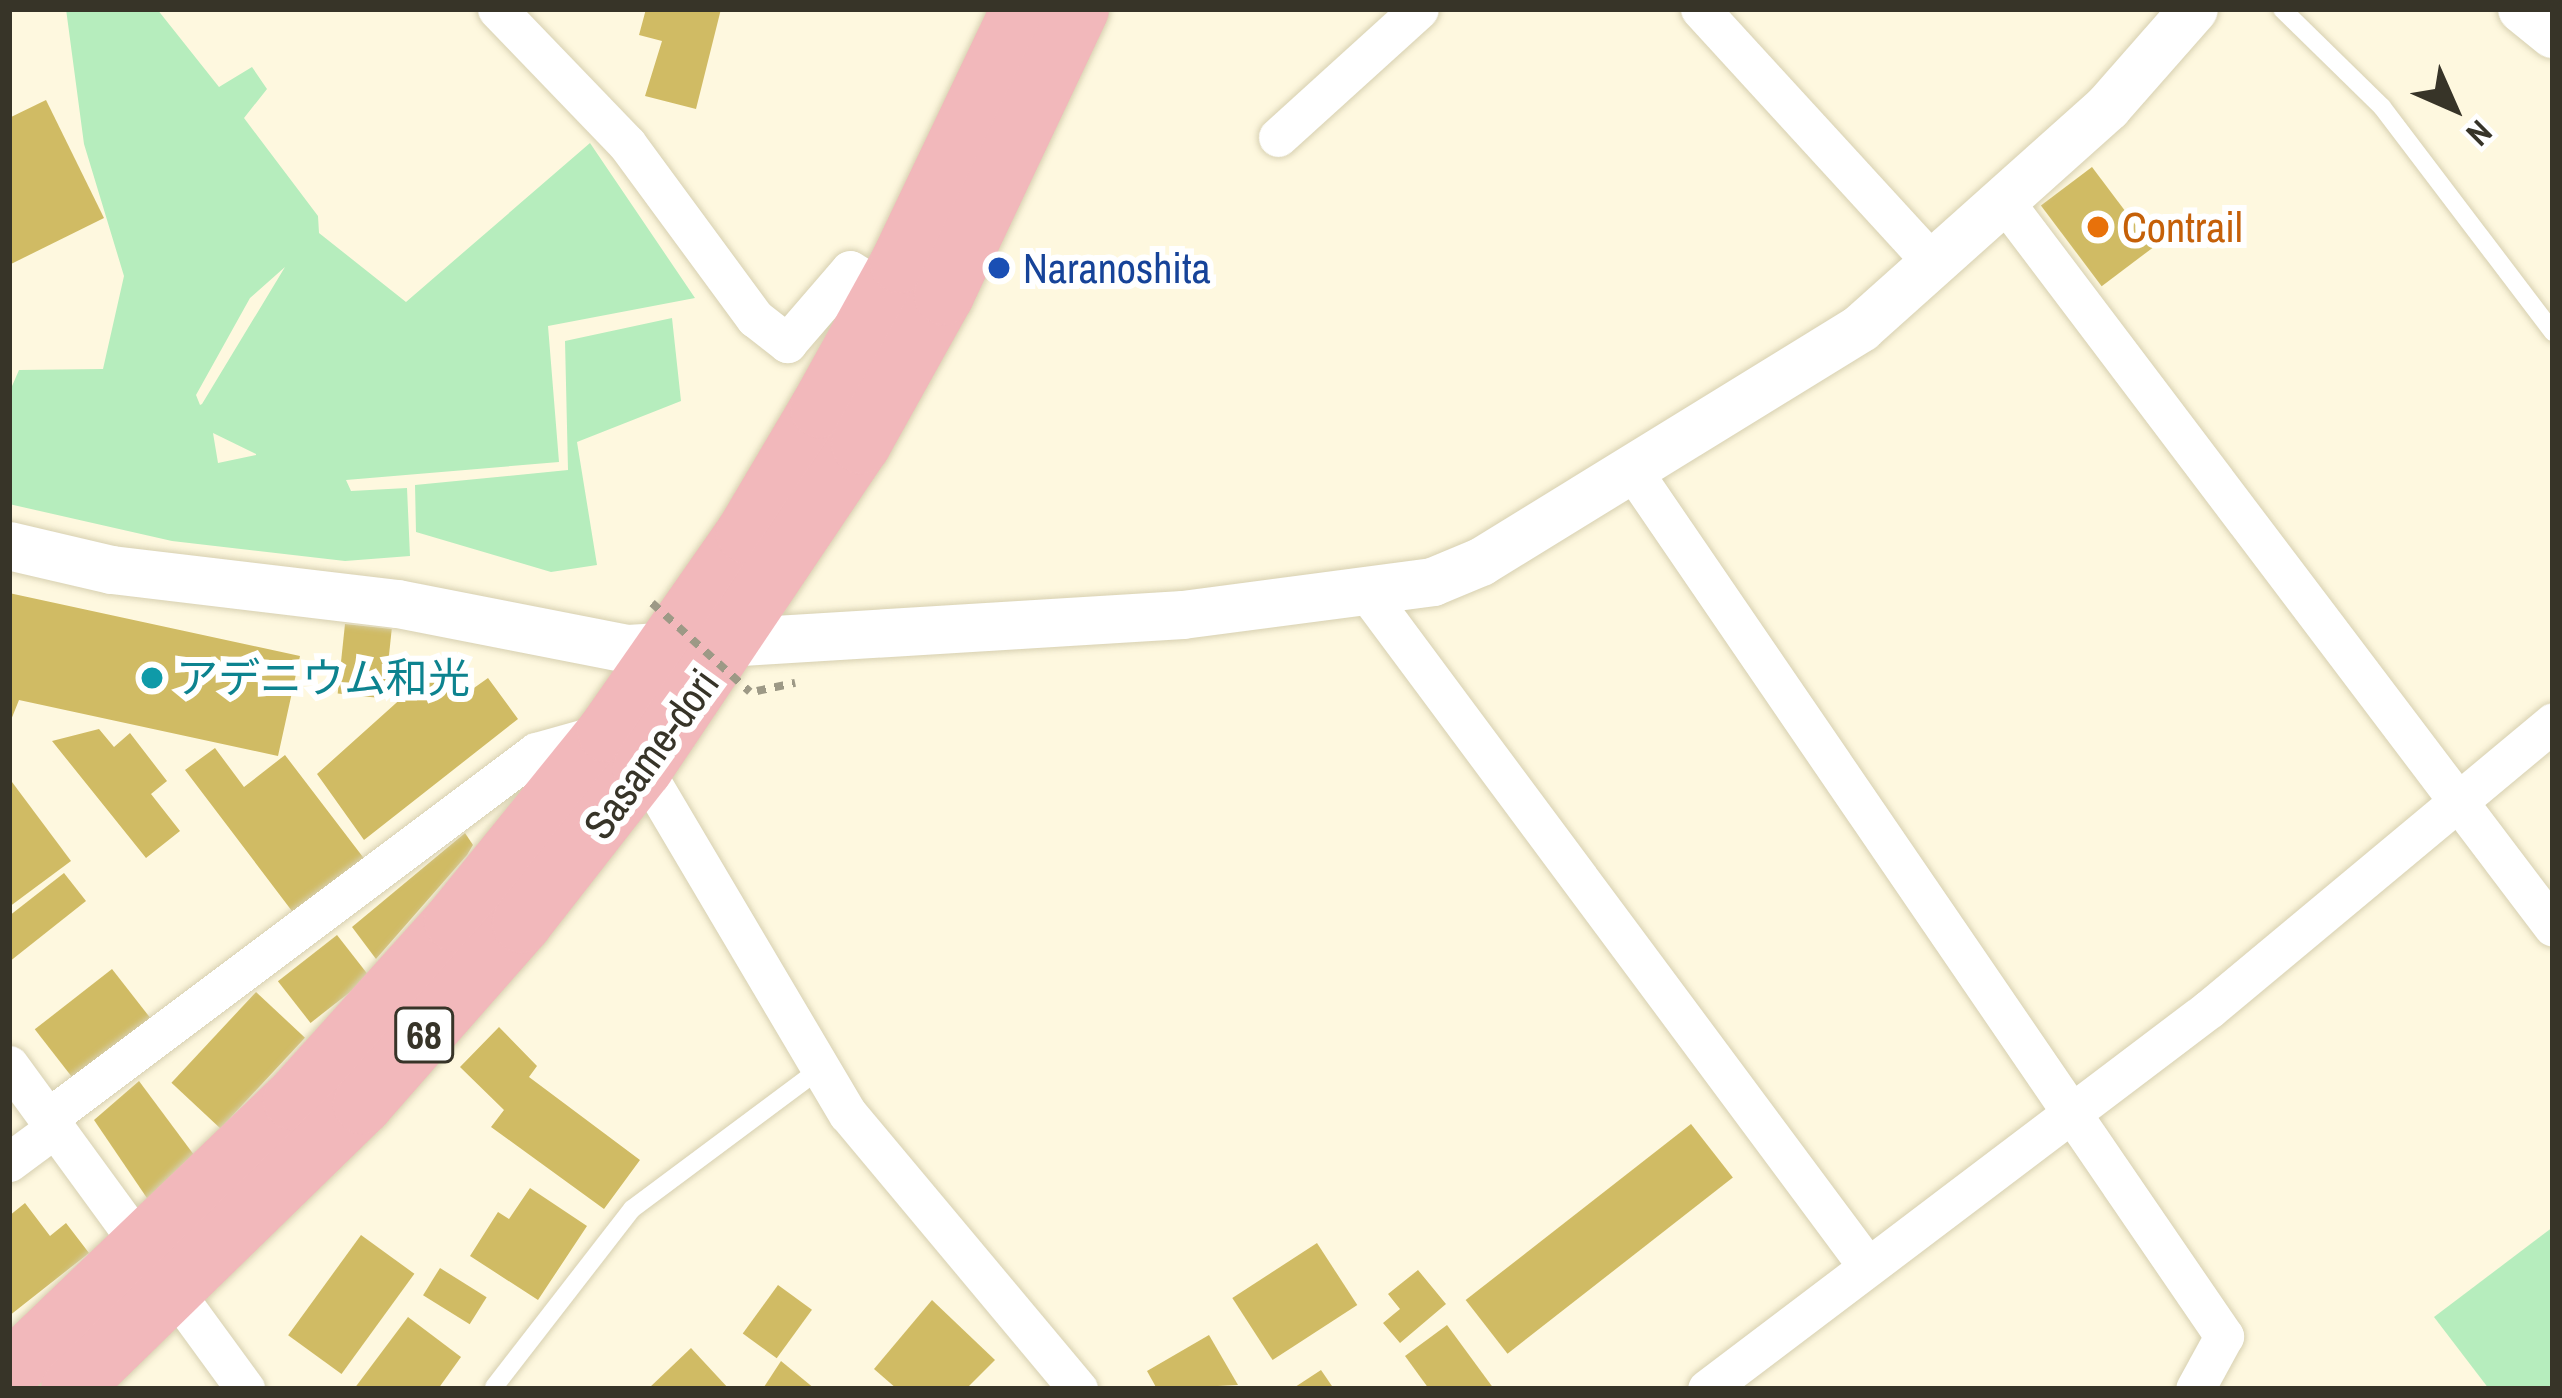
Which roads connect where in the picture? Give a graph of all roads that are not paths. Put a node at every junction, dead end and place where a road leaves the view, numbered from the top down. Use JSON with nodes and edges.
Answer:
{"nodes":[{"id":1,"x":497,"y":9,"type":"edge"},
{"id":2,"x":1021,"y":9,"type":"edge"},
{"id":3,"x":1079,"y":9,"type":"edge"},
{"id":4,"x":1419,"y":9,"type":"edge"},
{"id":5,"x":1700,"y":9,"type":"edge"},
{"id":6,"x":2194,"y":9,"type":"edge"},
{"id":7,"x":2282,"y":9,"type":"edge"},
{"id":8,"x":2522,"y":9,"type":"edge"},
{"id":9,"x":2553,"y":34,"type":"edge"},
{"id":10,"x":1278,"y":137,"type":"dead end"},
{"id":11,"x":2004,"y":201,"type":"junction"},
{"id":12,"x":1933,"y":263,"type":"junction"},
{"id":13,"x":884,"y":291,"type":"junction"},
{"id":14,"x":2553,"y":332,"type":"edge"},
{"id":15,"x":1630,"y":467,"type":"junction"},
{"id":16,"x":9,"y":546,"type":"edge"},
{"id":17,"x":1368,"y":594,"type":"junction"},
{"id":18,"x":660,"y":625,"type":"junction"},
{"id":19,"x":741,"y":667,"type":"junction"},
{"id":20,"x":2553,"y":722,"type":"edge"},
{"id":21,"x":625,"y":750,"type":"junction"},
{"id":22,"x":2457,"y":800,"type":"junction"},
{"id":23,"x":2553,"y":927,"type":"edge"},
{"id":24,"x":9,"y":1065,"type":"edge"},
{"id":25,"x":820,"y":1068,"type":"junction"},
{"id":26,"x":2069,"y":1112,"type":"junction"},
{"id":27,"x":52,"y":1123,"type":"junction"},
{"id":28,"x":9,"y":1162,"type":"edge"},
{"id":29,"x":1868,"y":1267,"type":"junction"},
{"id":30,"x":160,"y":1272,"type":"junction"},
{"id":31,"x":9,"y":1372,"type":"edge"},
{"id":32,"x":494,"y":1387,"type":"edge"},
{"id":33,"x":70,"y":1389,"type":"edge"},
{"id":34,"x":245,"y":1389,"type":"edge"},
{"id":35,"x":1078,"y":1389,"type":"edge"},
{"id":36,"x":1707,"y":1389,"type":"edge"},
{"id":37,"x":2194,"y":1389,"type":"edge"}],
"edges":[{"from":1,"to":13,"type":"street"},
{"from":2,"to":13,"type":"main road","name":"Sasame-dori","number":"68"},
{"from":3,"to":19,"type":"main road","name":"Sasame-dori","number":"68"},
{"from":4,"to":10,"type":"street"},
{"from":5,"to":12,"type":"street"},
{"from":6,"to":11,"type":"street"},
{"from":7,"to":14,"type":"lane"},
{"from":8,"to":9,"type":"street"},
{"from":11,"to":12,"type":"street"},
{"from":11,"to":22,"type":"street"},
{"from":12,"to":15,"type":"street"},
{"from":13,"to":18,"type":"main road","name":"Sasame-dori","number":"68"},
{"from":15,"to":17,"type":"street"},
{"from":15,"to":26,"type":"street"},
{"from":16,"to":18,"type":"street"},
{"from":17,"to":19,"type":"street"},
{"from":17,"to":29,"type":"street"},
{"from":18,"to":19,"type":"street"},
{"from":18,"to":21,"type":"main road","name":"Sasame-dori","number":"68"},
{"from":19,"to":21,"type":"main road","name":"Sasame-dori","number":"68"},
{"from":20,"to":22,"type":"street"},
{"from":21,"to":25,"type":"street"},
{"from":21,"to":27,"type":"street"},
{"from":21,"to":30,"type":"main road","name":"Sasame-dori","number":"68"},
{"from":22,"to":23,"type":"street"},
{"from":22,"to":26,"type":"street"},
{"from":24,"to":27,"type":"street"},
{"from":25,"to":32,"type":"lane"},
{"from":25,"to":35,"type":"street"},
{"from":26,"to":29,"type":"street"},
{"from":26,"to":37,"type":"street"},
{"from":27,"to":28,"type":"street"},
{"from":27,"to":30,"type":"street"},
{"from":29,"to":36,"type":"street"},
{"from":30,"to":31,"type":"main road","name":"Sasame-dori","number":"68"},
{"from":30,"to":33,"type":"main road","name":"Sasame-dori","number":"68"},
{"from":30,"to":34,"type":"street"}]}
